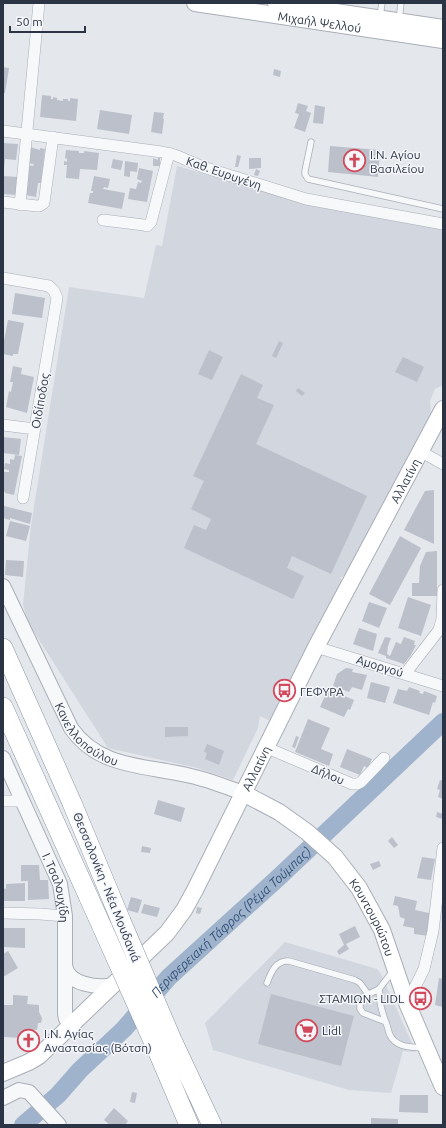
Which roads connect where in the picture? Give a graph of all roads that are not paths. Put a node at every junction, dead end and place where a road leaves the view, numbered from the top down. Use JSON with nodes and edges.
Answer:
{"nodes":[{"id":1,"x":39,"y":3,"type":"edge"},
{"id":2,"x":195,"y":3,"type":"edge"},
{"id":3,"x":276,"y":3,"type":"edge"},
{"id":4,"x":402,"y":3,"type":"edge"},
{"id":5,"x":380,"y":17,"type":"edge"},
{"id":6,"x":398,"y":27,"type":"junction"},
{"id":7,"x":443,"y":28,"type":"edge"},
{"id":8,"x":443,"y":40,"type":"edge"},
{"id":9,"x":3,"y":131,"type":"edge"},
{"id":10,"x":26,"y":134,"type":"junction"},
{"id":11,"x":53,"y":138,"type":"junction"},
{"id":12,"x":311,"y":142,"type":"dead end"},
{"id":13,"x":168,"y":153,"type":"junction"},
{"id":14,"x":3,"y":202,"type":"edge"},
{"id":15,"x":20,"y":205,"type":"junction"},
{"id":16,"x":443,"y":209,"type":"edge"},
{"id":17,"x":103,"y":220,"type":"dead end"},
{"id":18,"x":443,"y":224,"type":"edge"},
{"id":19,"x":3,"y":278,"type":"edge"},
{"id":20,"x":443,"y":409,"type":"edge"},
{"id":21,"x":3,"y":425,"type":"edge"},
{"id":22,"x":35,"y":429,"type":"junction"},
{"id":23,"x":420,"y":451,"type":"junction"},
{"id":24,"x":443,"y":464,"type":"edge"},
{"id":25,"x":23,"y":498,"type":"dead end"},
{"id":26,"x":3,"y":586,"type":"edge"},
{"id":27,"x":443,"y":590,"type":"edge"},
{"id":28,"x":441,"y":628,"type":"edge"},
{"id":29,"x":316,"y":647,"type":"junction"},
{"id":30,"x":3,"y":648,"type":"edge"},
{"id":31,"x":405,"y":674,"type":"junction"},
{"id":32,"x":443,"y":686,"type":"edge"},
{"id":33,"x":3,"y":706,"type":"edge"},
{"id":34,"x":266,"y":747,"type":"junction"},
{"id":35,"x":3,"y":758,"type":"edge"},
{"id":36,"x":384,"y":758,"type":"dead end"},
{"id":37,"x":243,"y":794,"type":"junction"},
{"id":38,"x":23,"y":801,"type":"junction"},
{"id":39,"x":3,"y":802,"type":"edge"},
{"id":40,"x":443,"y":848,"type":"edge"},
{"id":41,"x":3,"y":913,"type":"edge"},
{"id":42,"x":65,"y":916,"type":"junction"},
{"id":43,"x":65,"y":963,"type":"junction"},
{"id":44,"x":395,"y":969,"type":"junction"},
{"id":45,"x":267,"y":983,"type":"dead end"},
{"id":46,"x":113,"y":985,"type":"junction"},
{"id":47,"x":379,"y":989,"type":"junction"},
{"id":48,"x":368,"y":994,"type":"junction"},
{"id":49,"x":407,"y":1003,"type":"junction"},
{"id":50,"x":386,"y":1022,"type":"junction"},
{"id":51,"x":71,"y":1025,"type":"junction"},
{"id":52,"x":165,"y":1046,"type":"junction"},
{"id":53,"x":426,"y":1048,"type":"junction"},
{"id":54,"x":3,"y":1073,"type":"edge"},
{"id":55,"x":442,"y":1077,"type":"edge"},
{"id":56,"x":3,"y":1098,"type":"edge"},
{"id":57,"x":60,"y":1125,"type":"edge"},
{"id":58,"x":189,"y":1125,"type":"edge"},
{"id":59,"x":212,"y":1125,"type":"edge"}],
"edges":[{"from":1,"to":10,"type":"street"},
{"from":2,"to":5,"type":"main road","name":"Μιχαήλ Ψελλού"},
{"from":3,"to":5,"type":"main road","name":"Μιχαήλ Ψελλού"},
{"from":4,"to":6,"type":"lane"},
{"from":5,"to":6,"type":"main road","name":"Μιχαήλ Ψελλού"},
{"from":6,"to":7,"type":"main road","name":"Μιχαήλ Ψελλού"},
{"from":6,"to":8,"type":"main road","name":"Μιχαήλ Ψελλού"},
{"from":9,"to":10,"type":"street","name":"Καθ. Ευρυγένη"},
{"from":10,"to":11,"type":"street","name":"Καθ. Ευρυγένη"},
{"from":10,"to":15,"type":"street"},
{"from":11,"to":13,"type":"street","name":"Καθ. Ευρυγένη"},
{"from":11,"to":15,"type":"street"},
{"from":12,"to":16,"type":"lane"},
{"from":13,"to":17,"type":"street"},
{"from":13,"to":18,"type":"street","name":"Καθ. Ευρυγένη"},
{"from":14,"to":15,"type":"street"},
{"from":19,"to":22,"type":"street","name":"Οιδίποδος"},
{"from":20,"to":23,"type":"main road","name":"Αλλατίνη"},
{"from":21,"to":22,"type":"street"},
{"from":22,"to":25,"type":"street","name":"Οιδίποδος"},
{"from":23,"to":24,"type":"street"},
{"from":23,"to":29,"type":"main road","name":"Αλλατίνη"},
{"from":26,"to":37,"type":"street","name":"Κανελλοπούλου"},
{"from":27,"to":28,"type":"street"},
{"from":28,"to":31,"type":"street"},
{"from":29,"to":31,"type":"street","name":"Αμοργού"},
{"from":29,"to":34,"type":"main road","name":"Αλλατίνη"},
{"from":30,"to":52,"type":"highway","name":"Θεσσαλονίκη - Νέα Μουδανιά","bridge":true},
{"from":31,"to":32,"type":"street","name":"Αμοργού"},
{"from":33,"to":52,"type":"highway","name":"Θεσσαλονίκη - Νέα Μουδανιά","bridge":true},
{"from":34,"to":36,"type":"street","name":"Δήλου"},
{"from":34,"to":37,"type":"main road","name":"Αλλατίνη"},
{"from":35,"to":38,"type":"street","name":"Ι. Τσαλουχίδη"},
{"from":37,"to":44,"type":"main road","name":"Κουντουριώτου"},
{"from":37,"to":46,"type":"main road","name":"Αλλατίνη"},
{"from":38,"to":39,"type":"street"},
{"from":38,"to":42,"type":"street","name":"Ι. Τσαλουχίδη"},
{"from":40,"to":49,"type":"street"},
{"from":41,"to":42,"type":"street"},
{"from":42,"to":43,"type":"street","name":"Ι. Τσαλουχίδη"},
{"from":43,"to":46,"type":"street"},
{"from":43,"to":51,"type":"street","name":"Ι. Τσαλουχίδη"},
{"from":44,"to":47,"type":"lane"},
{"from":44,"to":49,"type":"main road","name":"Κουντουριώτου"},
{"from":45,"to":48,"type":"lane"},
{"from":46,"to":51,"type":"main road","name":"Αλλατίνη"},
{"from":47,"to":48,"type":"lane"},
{"from":47,"to":50,"type":"lane"},
{"from":48,"to":50,"type":"lane"},
{"from":49,"to":53,"type":"main road","name":"Κουντουριώτου"},
{"from":50,"to":53,"type":"lane"},
{"from":51,"to":54,"type":"main road","name":"Αλλατίνη"},
{"from":52,"to":58,"type":"highway","name":"Θεσσαλονίκη - Νέα Μουδανιά"},
{"from":52,"to":59,"type":"highway","name":"Θεσσαλονίκη - Νέα Μουδανιά"},
{"from":53,"to":55,"type":"main road","name":"Κουντουριώτου"},
{"from":56,"to":57,"type":"street"}]}
